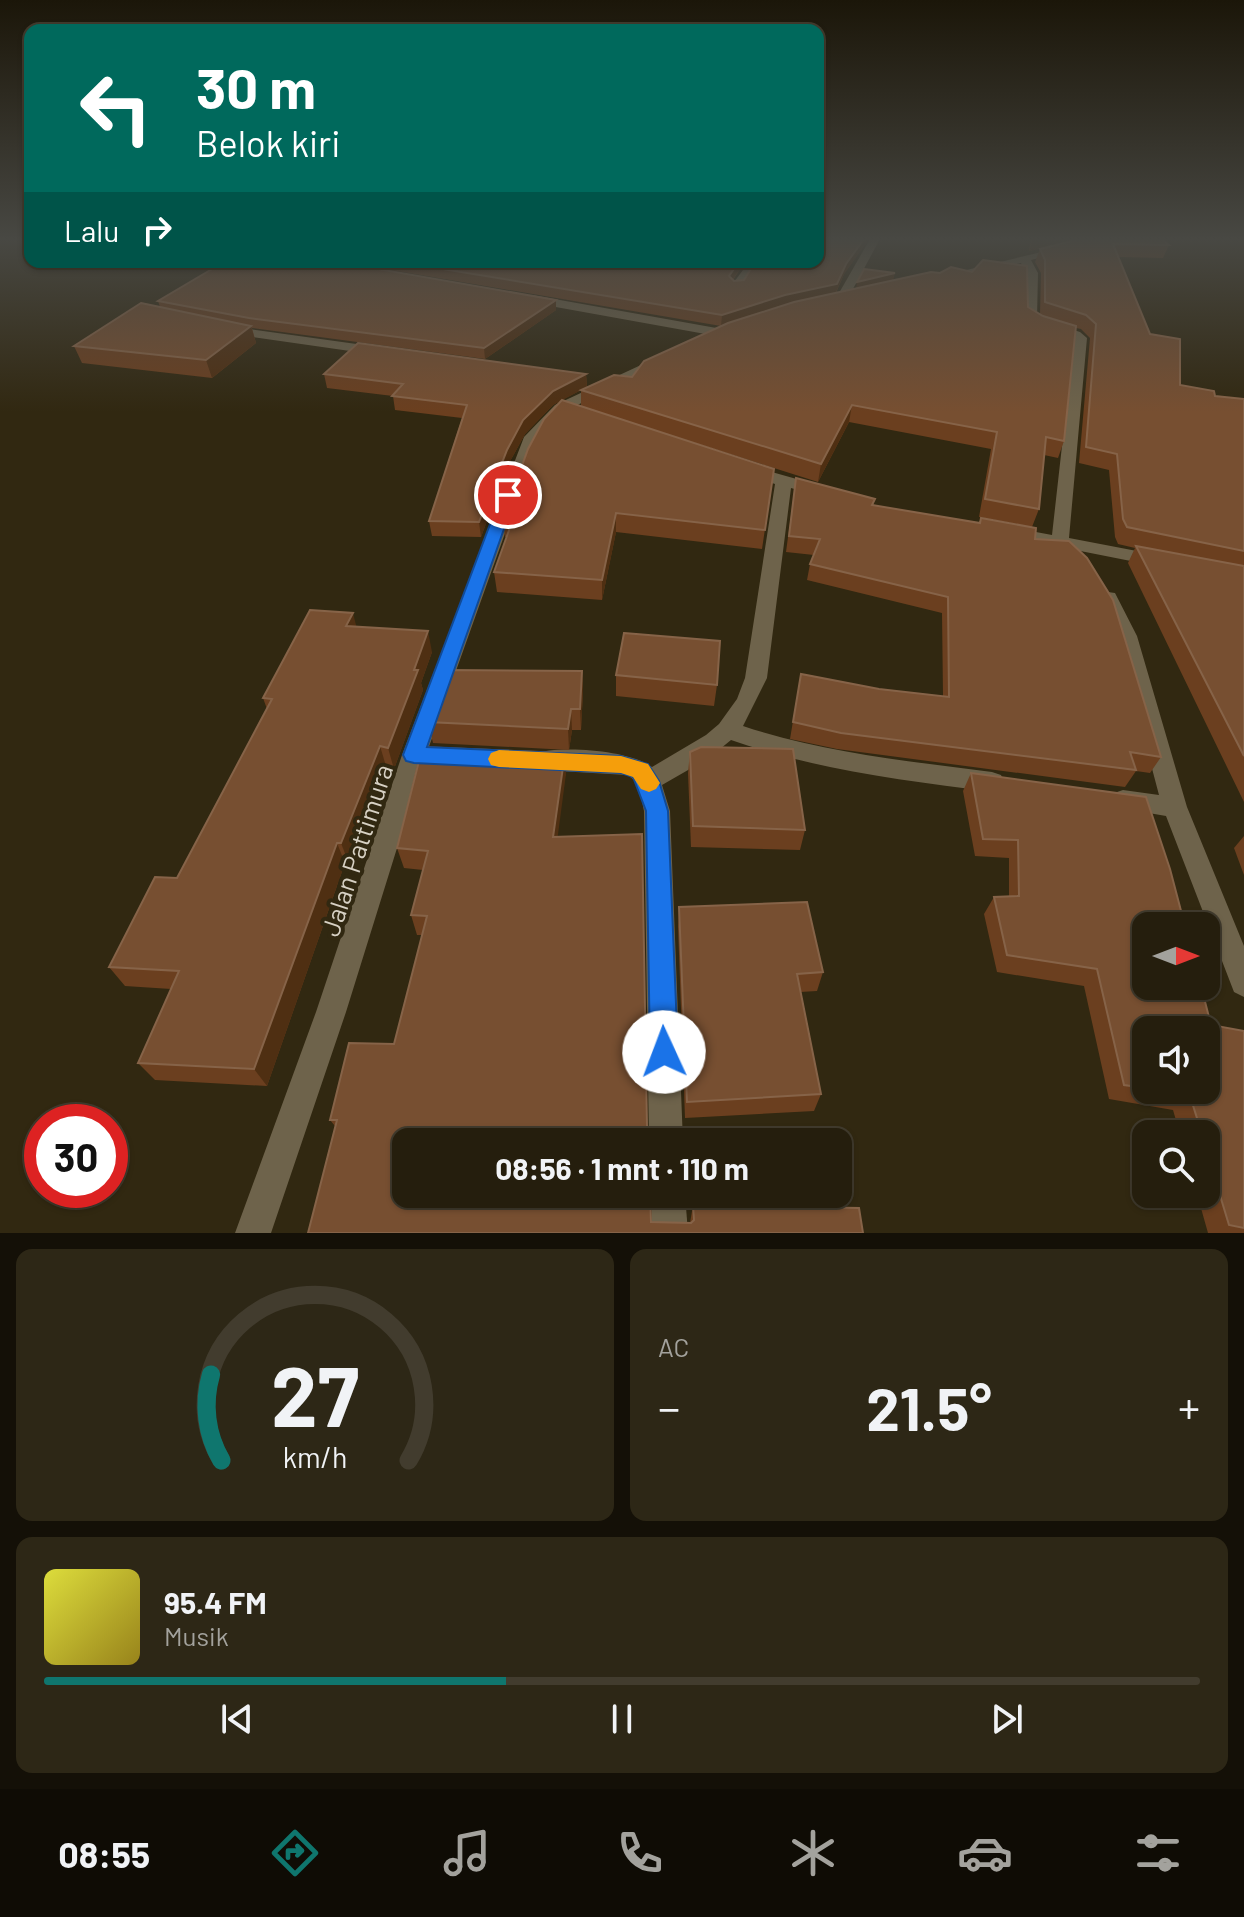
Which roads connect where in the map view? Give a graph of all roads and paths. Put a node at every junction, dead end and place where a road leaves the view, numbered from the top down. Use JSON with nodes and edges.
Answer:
{"nodes":[{"id":1,"x":843,"y":297,"type":"edge"},
{"id":2,"x":856,"y":297,"type":"edge"},
{"id":3,"x":1031,"y":297,"type":"edge"},
{"id":4,"x":523,"y":298,"type":"edge"},
{"id":5,"x":841,"y":300,"type":"junction"},
{"id":6,"x":814,"y":305,"type":"edge"},
{"id":7,"x":746,"y":325,"type":"edge"},
{"id":8,"x":208,"y":327,"type":"edge"},
{"id":9,"x":722,"y":333,"type":"junction"},
{"id":10,"x":392,"y":353,"type":"edge"},
{"id":11,"x":581,"y":379,"type":"edge"},
{"id":12,"x":612,"y":383,"type":"junction"},
{"id":13,"x":560,"y":408,"type":"junction"},
{"id":14,"x":590,"y":418,"type":"edge"},
{"id":15,"x":739,"y":467,"type":"edge"},
{"id":16,"x":784,"y":482,"type":"junction"},
{"id":17,"x":843,"y":497,"type":"edge"},
{"id":18,"x":987,"y":528,"type":"edge"},
{"id":19,"x":1060,"y":541,"type":"junction"},
{"id":20,"x":1167,"y":562,"type":"edge"},
{"id":21,"x":730,"y":731,"type":"junction"},
{"id":22,"x":414,"y":755,"type":"junction"},
{"id":23,"x":446,"y":757,"type":"edge"},
{"id":24,"x":525,"y":760,"type":"edge"},
{"id":25,"x":648,"y":781,"type":"junction"},
{"id":26,"x":1021,"y":786,"type":"edge"},
{"id":27,"x":1098,"y":796,"type":"edge"},
{"id":28,"x":1175,"y":807,"type":"junction"},
{"id":29,"x":1234,"y":926,"type":"edge"},
{"id":30,"x":1244,"y":982,"type":"edge"},
{"id":31,"x":666,"y":1128,"type":"edge"},
{"id":32,"x":669,"y":1208,"type":"edge"},
{"id":33,"x":253,"y":1233,"type":"edge"},
{"id":34,"x":670,"y":1233,"type":"edge"}],
"edges":[{"from":1,"to":5,"type":"street"},
{"from":2,"to":5,"type":"street"},
{"from":3,"to":19,"type":"street"},
{"from":4,"to":9,"type":"street"},
{"from":5,"to":6,"type":"street"},
{"from":7,"to":9,"type":"street","name":"Jalan Pattimura"},
{"from":8,"to":10,"type":"street"},
{"from":9,"to":12,"type":"street","name":"Jalan Pattimura"},
{"from":11,"to":12,"type":"street"},
{"from":12,"to":13,"type":"street","name":"Jalan Pattimura"},
{"from":13,"to":14,"type":"street"},
{"from":13,"to":22,"type":"street","name":"Jalan Pattimura"},
{"from":15,"to":16,"type":"street"},
{"from":16,"to":17,"type":"street"},
{"from":16,"to":21,"type":"street"},
{"from":18,"to":19,"type":"street"},
{"from":19,"to":20,"type":"street"},
{"from":19,"to":28,"type":"street"},
{"from":21,"to":25,"type":"street"},
{"from":21,"to":26,"type":"street"},
{"from":22,"to":23,"type":"street"},
{"from":22,"to":33,"type":"street","name":"Jalan Pattimura"},
{"from":24,"to":25,"type":"street"},
{"from":25,"to":31,"type":"street"},
{"from":27,"to":28,"type":"street"},
{"from":28,"to":29,"type":"street"},
{"from":29,"to":30,"type":"street"},
{"from":32,"to":34,"type":"street"}]}
